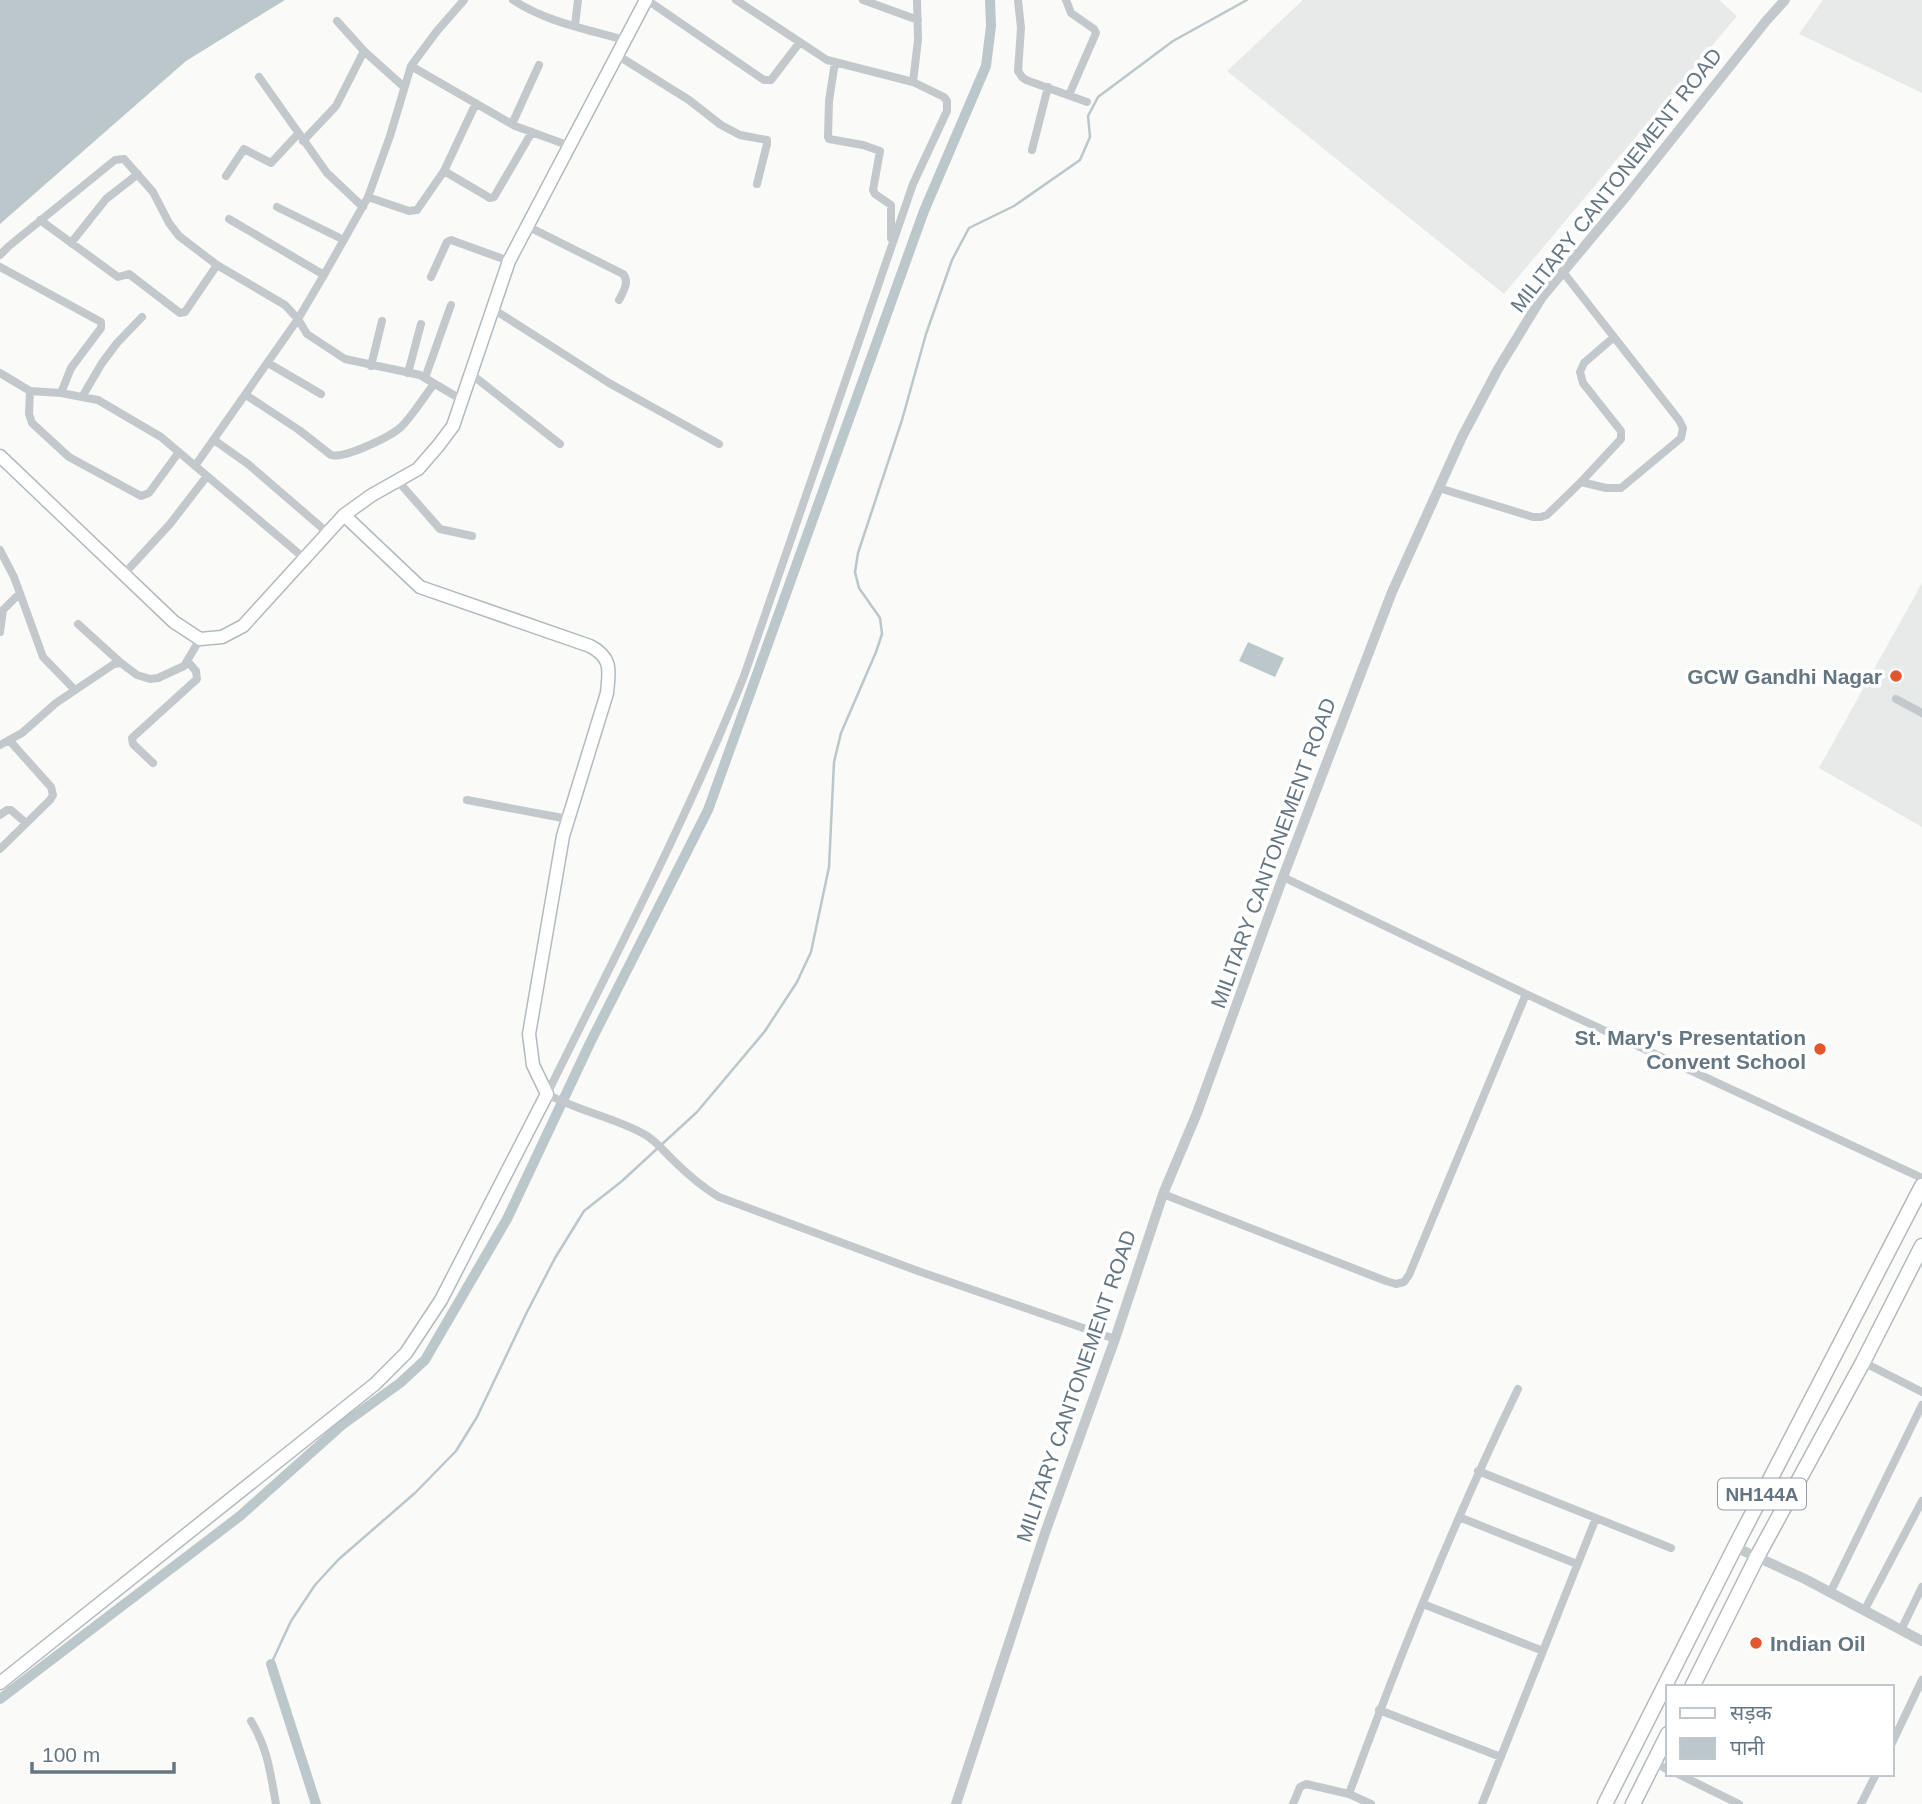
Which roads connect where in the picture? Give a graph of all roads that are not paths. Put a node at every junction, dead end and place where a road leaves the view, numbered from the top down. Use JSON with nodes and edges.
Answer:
{"nodes":[{"id":1,"x":464,"y":0,"type":"edge"},
{"id":2,"x":513,"y":0,"type":"edge"},
{"id":3,"x":578,"y":0,"type":"edge"},
{"id":4,"x":647,"y":0,"type":"edge"},
{"id":5,"x":736,"y":0,"type":"edge"},
{"id":6,"x":863,"y":0,"type":"edge"},
{"id":7,"x":917,"y":0,"type":"edge"},
{"id":8,"x":1018,"y":0,"type":"edge"},
{"id":9,"x":1066,"y":0,"type":"edge"},
{"id":10,"x":1784,"y":0,"type":"edge"},
{"id":11,"x":918,"y":20,"type":"junction"},
{"id":12,"x":337,"y":21,"type":"dead end"},
{"id":13,"x":575,"y":25,"type":"junction"},
{"id":14,"x":624,"y":40,"type":"junction"},
{"id":15,"x":800,"y":42,"type":"junction"},
{"id":16,"x":363,"y":51,"type":"junction"},
{"id":17,"x":617,"y":55,"type":"junction"},
{"id":18,"x":835,"y":62,"type":"junction"},
{"id":19,"x":539,"y":65,"type":"dead end"},
{"id":20,"x":411,"y":66,"type":"junction"},
{"id":21,"x":259,"y":77,"type":"dead end"},
{"id":22,"x":913,"y":82,"type":"junction"},
{"id":23,"x":404,"y":87,"type":"junction"},
{"id":24,"x":1048,"y":87,"type":"junction"},
{"id":25,"x":1069,"y":95,"type":"junction"},
{"id":26,"x":1087,"y":102,"type":"dead end"},
{"id":27,"x":476,"y":103,"type":"junction"},
{"id":28,"x":512,"y":124,"type":"junction"},
{"id":29,"x":532,"y":132,"type":"junction"},
{"id":30,"x":301,"y":137,"type":"junction"},
{"id":31,"x":570,"y":146,"type":"junction"},
{"id":32,"x":1032,"y":150,"type":"dead end"},
{"id":33,"x":444,"y":171,"type":"junction"},
{"id":34,"x":138,"y":174,"type":"junction"},
{"id":35,"x":226,"y":176,"type":"dead end"},
{"id":36,"x":757,"y":184,"type":"dead end"},
{"id":37,"x":368,"y":197,"type":"junction"},
{"id":38,"x":363,"y":206,"type":"junction"},
{"id":39,"x":277,"y":207,"type":"dead end"},
{"id":40,"x":229,"y":219,"type":"dead end"},
{"id":41,"x":40,"y":220,"type":"junction"},
{"id":42,"x":527,"y":226,"type":"junction"},
{"id":43,"x":344,"y":240,"type":"junction"},
{"id":44,"x":71,"y":243,"type":"junction"},
{"id":45,"x":891,"y":248,"type":"junction"},
{"id":46,"x":0,"y":256,"type":"edge"},
{"id":47,"x":509,"y":261,"type":"junction"},
{"id":48,"x":217,"y":265,"type":"junction"},
{"id":49,"x":0,"y":267,"type":"edge"},
{"id":50,"x":1563,"y":272,"type":"junction"},
{"id":51,"x":324,"y":275,"type":"junction"},
{"id":52,"x":431,"y":277,"type":"dead end"},
{"id":53,"x":619,"y":300,"type":"dead end"},
{"id":54,"x":451,"y":305,"type":"dead end"},
{"id":55,"x":493,"y":309,"type":"junction"},
{"id":56,"x":142,"y":317,"type":"dead end"},
{"id":57,"x":298,"y":319,"type":"junction"},
{"id":58,"x":382,"y":321,"type":"dead end"},
{"id":59,"x":421,"y":324,"type":"dead end"},
{"id":60,"x":1614,"y":337,"type":"junction"},
{"id":61,"x":268,"y":363,"type":"junction"},
{"id":62,"x":371,"y":366,"type":"junction"},
{"id":63,"x":0,"y":373,"type":"edge"},
{"id":64,"x":408,"y":373,"type":"junction"},
{"id":65,"x":471,"y":374,"type":"junction"},
{"id":66,"x":425,"y":378,"type":"junction"},
{"id":67,"x":434,"y":384,"type":"junction"},
{"id":68,"x":30,"y":391,"type":"junction"},
{"id":69,"x":61,"y":393,"type":"junction"},
{"id":70,"x":321,"y":394,"type":"dead end"},
{"id":71,"x":246,"y":395,"type":"junction"},
{"id":72,"x":82,"y":397,"type":"junction"},
{"id":73,"x":462,"y":400,"type":"junction"},
{"id":74,"x":214,"y":440,"type":"junction"},
{"id":75,"x":560,"y":444,"type":"dead end"},
{"id":76,"x":719,"y":444,"type":"dead end"},
{"id":77,"x":179,"y":452,"type":"junction"},
{"id":78,"x":0,"y":456,"type":"edge"},
{"id":79,"x":195,"y":466,"type":"junction"},
{"id":80,"x":207,"y":476,"type":"junction"},
{"id":81,"x":397,"y":480,"type":"junction"},
{"id":82,"x":1581,"y":482,"type":"junction"},
{"id":83,"x":1439,"y":488,"type":"junction"},
{"id":84,"x":344,"y":515,"type":"junction"},
{"id":85,"x":328,"y":533,"type":"junction"},
{"id":86,"x":472,"y":536,"type":"dead end"},
{"id":87,"x":0,"y":550,"type":"edge"},
{"id":88,"x":304,"y":558,"type":"junction"},
{"id":89,"x":124,"y":574,"type":"junction"},
{"id":90,"x":20,"y":593,"type":"junction"},
{"id":91,"x":78,"y":624,"type":"dead end"},
{"id":92,"x":0,"y":632,"type":"edge"},
{"id":93,"x":200,"y":639,"type":"junction"},
{"id":94,"x":188,"y":662,"type":"junction"},
{"id":95,"x":121,"y":663,"type":"junction"},
{"id":96,"x":75,"y":690,"type":"junction"},
{"id":97,"x":1896,"y":699,"type":"dead end"},
{"id":98,"x":1922,"y":713,"type":"edge"},
{"id":99,"x":4,"y":743,"type":"edge"},
{"id":100,"x":153,"y":762,"type":"dead end"},
{"id":101,"x":467,"y":800,"type":"dead end"},
{"id":102,"x":0,"y":815,"type":"edge"},
{"id":103,"x":568,"y":819,"type":"junction"},
{"id":104,"x":26,"y":823,"type":"junction"},
{"id":105,"x":0,"y":849,"type":"edge"},
{"id":106,"x":1283,"y":877,"type":"junction"},
{"id":107,"x":1526,"y":994,"type":"junction"},
{"id":108,"x":551,"y":1096,"type":"junction"},
{"id":109,"x":1922,"y":1178,"type":"edge"},
{"id":110,"x":1922,"y":1186,"type":"edge"},
{"id":111,"x":1163,"y":1194,"type":"junction"},
{"id":112,"x":1922,"y":1246,"type":"edge"},
{"id":113,"x":1115,"y":1339,"type":"junction"},
{"id":114,"x":1863,"y":1362,"type":"junction"},
{"id":115,"x":1518,"y":1389,"type":"dead end"},
{"id":116,"x":1922,"y":1392,"type":"edge"},
{"id":117,"x":1922,"y":1405,"type":"edge"},
{"id":118,"x":1478,"y":1471,"type":"junction"},
{"id":119,"x":1922,"y":1500,"type":"edge"},
{"id":120,"x":1458,"y":1517,"type":"junction"},
{"id":121,"x":1596,"y":1518,"type":"junction"},
{"id":122,"x":1735,"y":1547,"type":"junction"},
{"id":123,"x":1671,"y":1548,"type":"dead end"},
{"id":124,"x":1756,"y":1557,"type":"junction"},
{"id":125,"x":1577,"y":1563,"type":"junction"},
{"id":126,"x":1922,"y":1587,"type":"edge"},
{"id":127,"x":1830,"y":1593,"type":"junction"},
{"id":128,"x":1423,"y":1604,"type":"junction"},
{"id":129,"x":1864,"y":1611,"type":"junction"},
{"id":130,"x":1901,"y":1630,"type":"junction"},
{"id":131,"x":1922,"y":1641,"type":"edge"},
{"id":132,"x":1543,"y":1651,"type":"junction"},
{"id":133,"x":1922,"y":1681,"type":"edge"},
{"id":134,"x":0,"y":1683,"type":"edge"},
{"id":135,"x":1693,"y":1685,"type":"edge"},
{"id":136,"x":1379,"y":1710,"type":"junction"},
{"id":137,"x":251,"y":1721,"type":"dead end"},
{"id":138,"x":1666,"y":1738,"type":"edge"},
{"id":139,"x":1894,"y":1739,"type":"edge"},
{"id":140,"x":1501,"y":1757,"type":"junction"},
{"id":141,"x":1654,"y":1762,"type":"junction"},
{"id":142,"x":1666,"y":1769,"type":"edge"},
{"id":143,"x":1682,"y":1776,"type":"edge"},
{"id":144,"x":1875,"y":1776,"type":"edge"},
{"id":145,"x":1349,"y":1794,"type":"junction"},
{"id":146,"x":275,"y":1804,"type":"edge"},
{"id":147,"x":956,"y":1804,"type":"edge"},
{"id":148,"x":1293,"y":1804,"type":"edge"},
{"id":149,"x":1371,"y":1804,"type":"edge"},
{"id":150,"x":1482,"y":1804,"type":"edge"},
{"id":151,"x":1605,"y":1804,"type":"edge"},
{"id":152,"x":1633,"y":1804,"type":"edge"},
{"id":153,"x":1739,"y":1804,"type":"edge"},
{"id":154,"x":1861,"y":1804,"type":"edge"}],
"edges":[{"from":1,"to":20,"type":"street"},
{"from":2,"to":13,"type":"street"},
{"from":3,"to":13,"type":"street"},
{"from":4,"to":14,"type":"main road"},
{"from":4,"to":15,"type":"street"},
{"from":5,"to":15,"type":"street"},
{"from":6,"to":11,"type":"street"},
{"from":7,"to":11,"type":"street"},
{"from":8,"to":24,"type":"street"},
{"from":9,"to":25,"type":"street"},
{"from":10,"to":50,"type":"street","name":"MILITARY CANTONEMENT ROAD"},
{"from":11,"to":22,"type":"street"},
{"from":12,"to":16,"type":"street"},
{"from":13,"to":14,"type":"street"},
{"from":14,"to":17,"type":"main road"},
{"from":15,"to":18,"type":"street"},
{"from":16,"to":23,"type":"street"},
{"from":16,"to":30,"type":"street"},
{"from":17,"to":31,"type":"main road"},
{"from":17,"to":36,"type":"street"},
{"from":18,"to":22,"type":"street"},
{"from":18,"to":45,"type":"street"},
{"from":19,"to":28,"type":"street"},
{"from":20,"to":23,"type":"street"},
{"from":20,"to":27,"type":"street"},
{"from":21,"to":30,"type":"street"},
{"from":22,"to":45,"type":"street"},
{"from":23,"to":37,"type":"street"},
{"from":24,"to":25,"type":"street"},
{"from":24,"to":32,"type":"street"},
{"from":25,"to":26,"type":"street"},
{"from":27,"to":28,"type":"street"},
{"from":27,"to":33,"type":"street"},
{"from":28,"to":29,"type":"street"},
{"from":29,"to":31,"type":"street"},
{"from":29,"to":33,"type":"street"},
{"from":30,"to":35,"type":"street"},
{"from":30,"to":38,"type":"street"},
{"from":31,"to":42,"type":"main road"},
{"from":33,"to":37,"type":"street"},
{"from":34,"to":41,"type":"street"},
{"from":34,"to":44,"type":"street"},
{"from":34,"to":48,"type":"street"},
{"from":37,"to":38,"type":"street"},
{"from":38,"to":43,"type":"street"},
{"from":39,"to":43,"type":"street"},
{"from":40,"to":51,"type":"street"},
{"from":41,"to":44,"type":"street"},
{"from":41,"to":46,"type":"street"},
{"from":42,"to":47,"type":"main road"},
{"from":42,"to":53,"type":"street"},
{"from":43,"to":51,"type":"street"},
{"from":44,"to":48,"type":"street"},
{"from":45,"to":108,"type":"street"},
{"from":47,"to":52,"type":"street"},
{"from":47,"to":55,"type":"main road"},
{"from":48,"to":57,"type":"street"},
{"from":49,"to":69,"type":"street"},
{"from":50,"to":60,"type":"street"},
{"from":50,"to":83,"type":"street","name":"MILITARY CANTONEMENT ROAD"},
{"from":51,"to":57,"type":"street"},
{"from":54,"to":66,"type":"street"},
{"from":55,"to":65,"type":"main road"},
{"from":55,"to":76,"type":"street"},
{"from":56,"to":72,"type":"street"},
{"from":57,"to":61,"type":"street"},
{"from":57,"to":62,"type":"street"},
{"from":58,"to":62,"type":"street"},
{"from":59,"to":64,"type":"street"},
{"from":60,"to":82,"type":"street"},
{"from":60,"to":82,"type":"street"},
{"from":61,"to":70,"type":"street"},
{"from":61,"to":71,"type":"street"},
{"from":62,"to":64,"type":"street"},
{"from":63,"to":68,"type":"street"},
{"from":64,"to":66,"type":"street"},
{"from":65,"to":73,"type":"main road"},
{"from":65,"to":75,"type":"street"},
{"from":66,"to":67,"type":"street"},
{"from":67,"to":71,"type":"street"},
{"from":67,"to":73,"type":"street"},
{"from":68,"to":69,"type":"street"},
{"from":68,"to":77,"type":"street"},
{"from":69,"to":72,"type":"street"},
{"from":71,"to":74,"type":"street"},
{"from":72,"to":77,"type":"street"},
{"from":73,"to":81,"type":"main road"},
{"from":74,"to":79,"type":"street"},
{"from":74,"to":85,"type":"street"},
{"from":77,"to":79,"type":"street"},
{"from":78,"to":89,"type":"main road"},
{"from":79,"to":80,"type":"street"},
{"from":80,"to":88,"type":"street"},
{"from":80,"to":89,"type":"street"},
{"from":81,"to":84,"type":"main road"},
{"from":81,"to":86,"type":"street"},
{"from":82,"to":83,"type":"street"},
{"from":83,"to":106,"type":"street","name":"MILITARY CANTONEMENT ROAD"},
{"from":84,"to":85,"type":"main road"},
{"from":84,"to":103,"type":"main road"},
{"from":85,"to":88,"type":"main road"},
{"from":87,"to":90,"type":"street"},
{"from":88,"to":93,"type":"main road"},
{"from":89,"to":93,"type":"main road"},
{"from":90,"to":92,"type":"street"},
{"from":90,"to":96,"type":"street"},
{"from":91,"to":95,"type":"street"},
{"from":93,"to":94,"type":"street"},
{"from":94,"to":95,"type":"street"},
{"from":94,"to":100,"type":"street"},
{"from":95,"to":96,"type":"street"},
{"from":96,"to":99,"type":"street"},
{"from":97,"to":98,"type":"street"},
{"from":99,"to":104,"type":"street"},
{"from":101,"to":103,"type":"street"},
{"from":102,"to":104,"type":"street"},
{"from":103,"to":108,"type":"main road"},
{"from":104,"to":105,"type":"street"},
{"from":106,"to":107,"type":"street"},
{"from":106,"to":111,"type":"street","name":"MILITARY CANTONEMENT ROAD"},
{"from":107,"to":109,"type":"street"},
{"from":107,"to":111,"type":"street"},
{"from":108,"to":113,"type":"street"},
{"from":108,"to":134,"type":"main road"},
{"from":110,"to":122,"type":"highway","number":"NH144A"},
{"from":111,"to":113,"type":"street","name":"MILITARY CANTONEMENT ROAD"},
{"from":112,"to":114,"type":"highway","number":"NH144A"},
{"from":113,"to":147,"type":"street","name":"MILITARY CANTONEMENT ROAD"},
{"from":114,"to":116,"type":"street"},
{"from":114,"to":124,"type":"highway","number":"NH144A"},
{"from":115,"to":118,"type":"street"},
{"from":117,"to":127,"type":"street"},
{"from":118,"to":120,"type":"street"},
{"from":118,"to":121,"type":"street"},
{"from":119,"to":129,"type":"street"},
{"from":120,"to":125,"type":"street"},
{"from":120,"to":128,"type":"street"},
{"from":121,"to":123,"type":"street"},
{"from":121,"to":125,"type":"street"},
{"from":122,"to":124,"type":"street"},
{"from":122,"to":151,"type":"highway","number":"NH144A"},
{"from":124,"to":127,"type":"street"},
{"from":124,"to":135,"type":"highway","number":"NH144A"},
{"from":125,"to":132,"type":"street"},
{"from":126,"to":130,"type":"street"},
{"from":127,"to":129,"type":"street"},
{"from":128,"to":132,"type":"street"},
{"from":128,"to":136,"type":"street"},
{"from":129,"to":130,"type":"street"},
{"from":130,"to":131,"type":"street"},
{"from":132,"to":140,"type":"street"},
{"from":133,"to":139,"type":"street"},
{"from":136,"to":140,"type":"street"},
{"from":136,"to":145,"type":"street"},
{"from":137,"to":146,"type":"street"},
{"from":138,"to":141,"type":"highway"},
{"from":140,"to":150,"type":"street"},
{"from":141,"to":142,"type":"street"},
{"from":141,"to":152,"type":"highway"},
{"from":143,"to":153,"type":"street"},
{"from":144,"to":154,"type":"street"},
{"from":145,"to":148,"type":"street"},
{"from":145,"to":149,"type":"street"}]}
